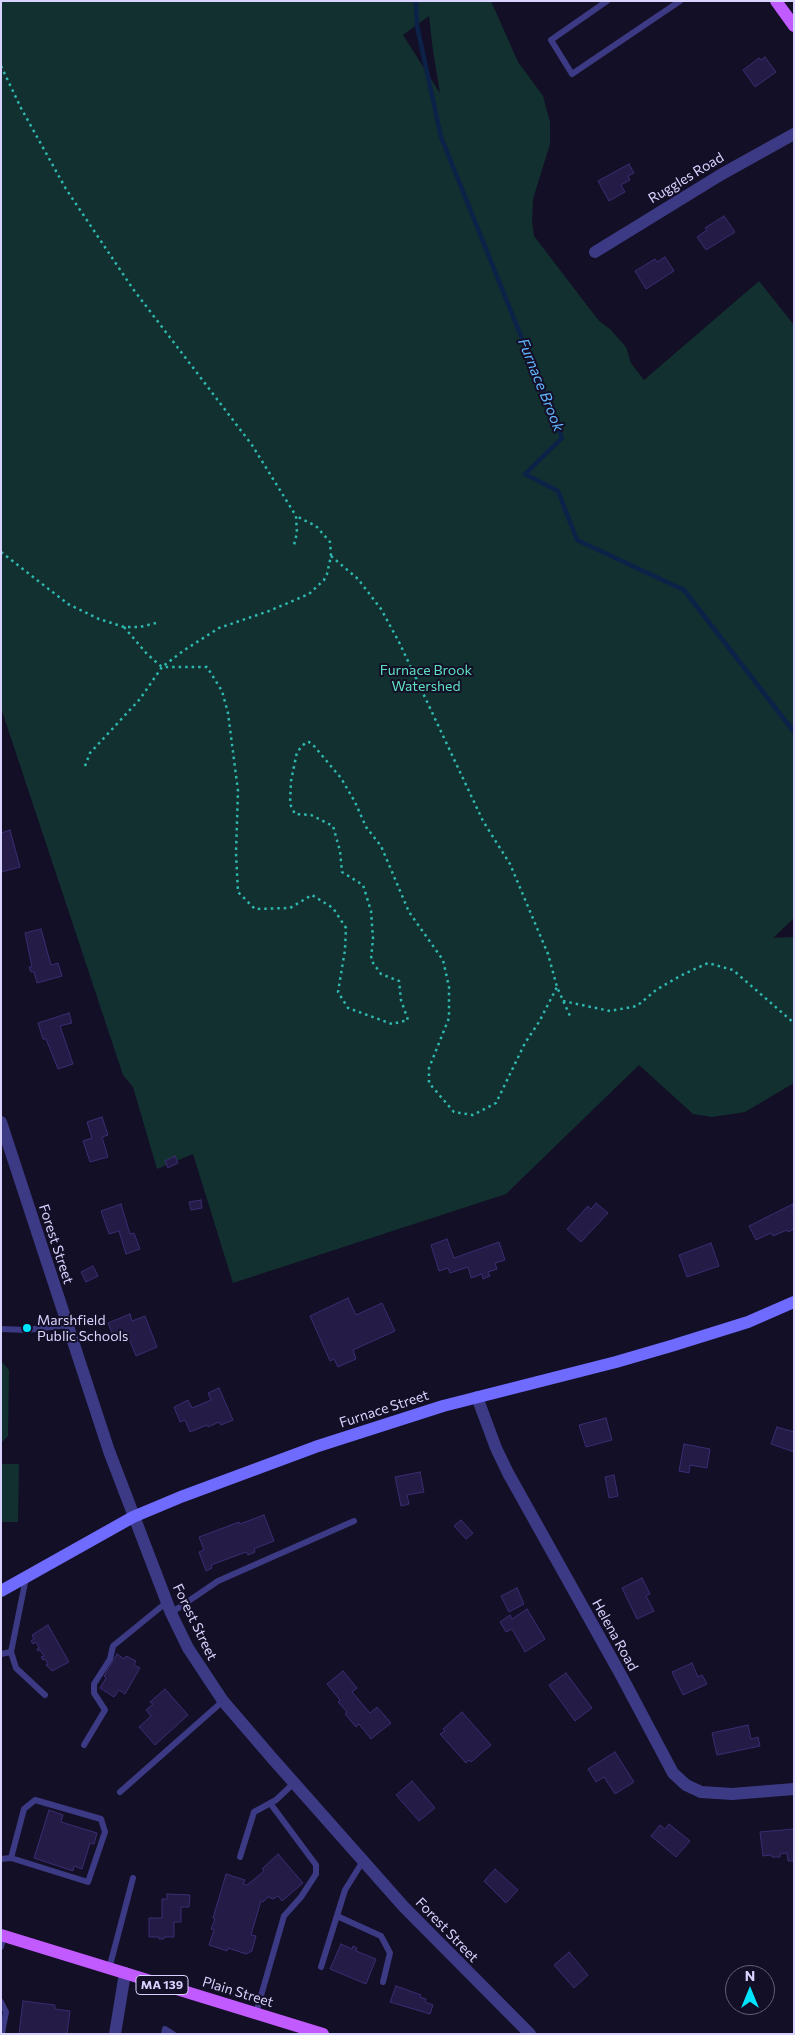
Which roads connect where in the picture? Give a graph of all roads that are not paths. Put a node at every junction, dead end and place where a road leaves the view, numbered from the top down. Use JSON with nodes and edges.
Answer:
{"nodes":[{"id":1,"x":607,"y":1,"type":"edge"},
{"id":2,"x":680,"y":1,"type":"edge"},
{"id":3,"x":776,"y":1,"type":"edge"},
{"id":4,"x":794,"y":26,"type":"edge"},
{"id":5,"x":794,"y":134,"type":"edge"},
{"id":6,"x":595,"y":252,"type":"dead end"},
{"id":7,"x":1,"y":1122,"type":"edge"},
{"id":8,"x":794,"y":1302,"type":"edge"},
{"id":9,"x":66,"y":1325,"type":"junction"},
{"id":10,"x":1,"y":1329,"type":"edge"},
{"id":11,"x":477,"y":1397,"type":"junction"},
{"id":12,"x":133,"y":1517,"type":"junction"},
{"id":13,"x":354,"y":1521,"type":"dead end"},
{"id":14,"x":26,"y":1576,"type":"junction"},
{"id":15,"x":1,"y":1590,"type":"edge"},
{"id":16,"x":169,"y":1608,"type":"junction"},
{"id":17,"x":11,"y":1652,"type":"junction"},
{"id":18,"x":1,"y":1654,"type":"edge"},
{"id":19,"x":45,"y":1695,"type":"dead end"},
{"id":20,"x":224,"y":1701,"type":"junction"},
{"id":21,"x":84,"y":1745,"type":"dead end"},
{"id":22,"x":294,"y":1783,"type":"junction"},
{"id":23,"x":794,"y":1789,"type":"edge"},
{"id":24,"x":120,"y":1792,"type":"dead end"},
{"id":25,"x":270,"y":1803,"type":"junction"},
{"id":26,"x":240,"y":1856,"type":"dead end"},
{"id":27,"x":11,"y":1858,"type":"junction"},
{"id":28,"x":1,"y":1859,"type":"edge"},
{"id":29,"x":363,"y":1861,"type":"junction"},
{"id":30,"x":133,"y":1878,"type":"dead end"},
{"id":31,"x":337,"y":1916,"type":"junction"},
{"id":32,"x":2,"y":1939,"type":"edge"},
{"id":33,"x":321,"y":1967,"type":"dead end"},
{"id":34,"x":109,"y":1969,"type":"junction"},
{"id":35,"x":125,"y":1973,"type":"junction"},
{"id":36,"x":383,"y":1982,"type":"dead end"},
{"id":37,"x":1,"y":2002,"type":"edge"},
{"id":38,"x":256,"y":2013,"type":"junction"},
{"id":39,"x":2,"y":2033,"type":"edge"},
{"id":40,"x":115,"y":2034,"type":"edge"},
{"id":41,"x":164,"y":2034,"type":"edge"},
{"id":42,"x":173,"y":2034,"type":"edge"},
{"id":43,"x":323,"y":2034,"type":"edge"},
{"id":44,"x":530,"y":2034,"type":"edge"}],
"edges":[{"from":1,"to":2,"type":"lane"},
{"from":3,"to":4,"type":"main road"},
{"from":5,"to":6,"type":"street","name":"Ruggles Road"},
{"from":7,"to":9,"type":"street","name":"Forest Street"},
{"from":8,"to":11,"type":"main road","name":"Furnace Street"},
{"from":9,"to":10,"type":"lane"},
{"from":9,"to":12,"type":"street","name":"Forest Street"},
{"from":11,"to":12,"type":"main road","name":"Furnace Street"},
{"from":11,"to":23,"type":"street","name":"Helena Road"},
{"from":12,"to":14,"type":"main road","name":"Furnace Street"},
{"from":12,"to":16,"type":"street","name":"Forest Street"},
{"from":13,"to":16,"type":"lane"},
{"from":14,"to":15,"type":"main road","name":"Furnace Street"},
{"from":14,"to":17,"type":"lane"},
{"from":16,"to":20,"type":"street","name":"Forest Street"},
{"from":16,"to":21,"type":"lane"},
{"from":17,"to":18,"type":"lane"},
{"from":17,"to":19,"type":"lane"},
{"from":20,"to":22,"type":"street","name":"Forest Street"},
{"from":20,"to":24,"type":"lane"},
{"from":22,"to":25,"type":"lane"},
{"from":22,"to":29,"type":"street","name":"Forest Street"},
{"from":25,"to":26,"type":"lane"},
{"from":25,"to":38,"type":"lane"},
{"from":27,"to":27,"type":"lane"},
{"from":27,"to":28,"type":"lane"},
{"from":29,"to":31,"type":"lane"},
{"from":29,"to":44,"type":"street","name":"Forest Street"},
{"from":30,"to":34,"type":"lane"},
{"from":31,"to":33,"type":"lane"},
{"from":31,"to":36,"type":"lane"},
{"from":32,"to":34,"type":"main road","name":"Plain Street","number":"MA 139"},
{"from":34,"to":35,"type":"main road","name":"Plain Street","number":"MA 139"},
{"from":35,"to":38,"type":"main road","name":"Plain Street","number":"MA 139"},
{"from":35,"to":40,"type":"street"},
{"from":37,"to":39,"type":"lane"},
{"from":38,"to":43,"type":"main road","name":"Plain Street","number":"MA 139"},
{"from":41,"to":42,"type":"lane"}]}
